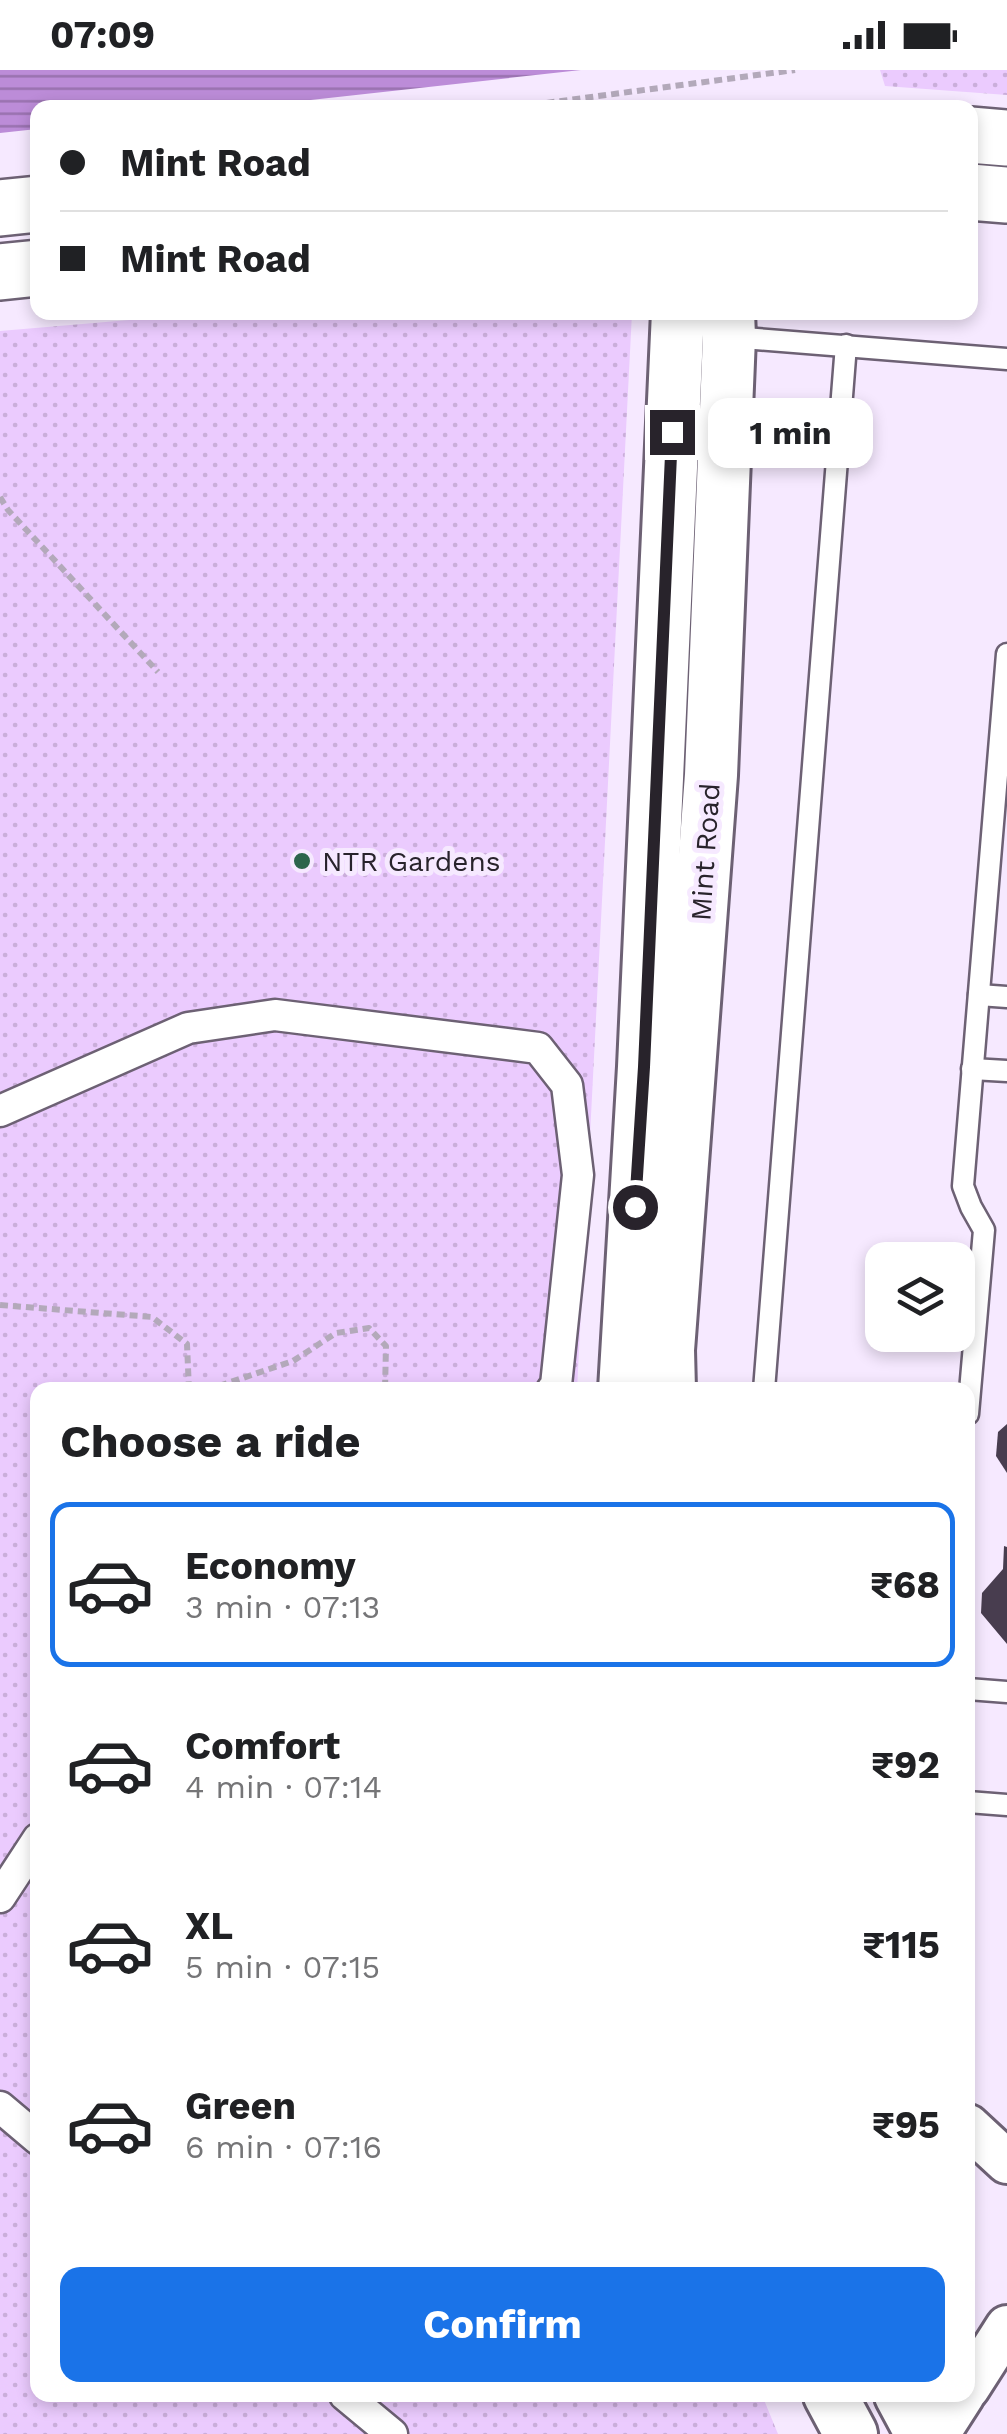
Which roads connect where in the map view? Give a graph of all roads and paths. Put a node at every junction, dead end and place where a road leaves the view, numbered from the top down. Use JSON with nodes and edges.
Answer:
{"nodes":[{"id":1,"x":795,"y":70,"type":"edge"},
{"id":2,"x":568,"y":100,"type":"edge"},
{"id":3,"x":978,"y":136,"type":"edge"},
{"id":4,"x":1007,"y":138,"type":"edge"},
{"id":5,"x":978,"y":193,"type":"edge"},
{"id":6,"x":1007,"y":195,"type":"edge"},
{"id":7,"x":30,"y":205,"type":"edge"},
{"id":8,"x":0,"y":208,"type":"edge"},
{"id":9,"x":30,"y":269,"type":"edge"},
{"id":10,"x":0,"y":272,"type":"edge"},
{"id":11,"x":678,"y":320,"type":"edge"},
{"id":12,"x":728,"y":325,"type":"edge"},
{"id":13,"x":846,"y":345,"type":"junction"},
{"id":14,"x":1007,"y":359,"type":"edge"},
{"id":15,"x":0,"y":497,"type":"edge"},
{"id":16,"x":1007,"y":654,"type":"edge"},
{"id":17,"x":158,"y":672,"type":"dead end"},
{"id":18,"x":980,"y":995,"type":"junction"},
{"id":19,"x":1007,"y":997,"type":"edge"},
{"id":20,"x":972,"y":1069,"type":"junction"},
{"id":21,"x":1007,"y":1072,"type":"edge"},
{"id":22,"x":0,"y":1111,"type":"edge"},
{"id":23,"x":0,"y":1305,"type":"edge"},
{"id":24,"x":188,"y":1382,"type":"edge"},
{"id":25,"x":230,"y":1382,"type":"edge"},
{"id":26,"x":384,"y":1382,"type":"edge"},
{"id":27,"x":556,"y":1382,"type":"edge"},
{"id":28,"x":625,"y":1382,"type":"edge"},
{"id":29,"x":669,"y":1382,"type":"edge"},
{"id":30,"x":765,"y":1382,"type":"edge"},
{"id":31,"x":971,"y":1382,"type":"edge"},
{"id":32,"x":975,"y":1690,"type":"edge"},
{"id":33,"x":1007,"y":1692,"type":"edge"},
{"id":34,"x":975,"y":1803,"type":"edge"},
{"id":35,"x":1007,"y":1805,"type":"edge"},
{"id":36,"x":30,"y":1850,"type":"edge"},
{"id":37,"x":0,"y":1897,"type":"edge"},
{"id":38,"x":0,"y":2107,"type":"edge"},
{"id":39,"x":30,"y":2131,"type":"edge"},
{"id":40,"x":975,"y":2132,"type":"edge"},
{"id":41,"x":1007,"y":2162,"type":"edge"},
{"id":42,"x":1007,"y":2328,"type":"edge"},
{"id":43,"x":975,"y":2377,"type":"edge"},
{"id":44,"x":354,"y":2402,"type":"edge"},
{"id":45,"x":834,"y":2402,"type":"edge"},
{"id":46,"x":905,"y":2402,"type":"edge"},
{"id":47,"x":959,"y":2402,"type":"edge"},
{"id":48,"x":392,"y":2434,"type":"edge"},
{"id":49,"x":851,"y":2434,"type":"edge"},
{"id":50,"x":922,"y":2434,"type":"edge"},
{"id":51,"x":938,"y":2434,"type":"edge"}],
"edges":[{"from":1,"to":2,"type":"path"},
{"from":3,"to":4,"type":"main road"},
{"from":5,"to":6,"type":"main road"},
{"from":7,"to":8,"type":"main road"},
{"from":9,"to":10,"type":"main road"},
{"from":11,"to":28,"type":"street","name":"Mint Road"},
{"from":12,"to":13,"type":"lane"},
{"from":12,"to":29,"type":"street","name":"Mint Road"},
{"from":13,"to":14,"type":"lane"},
{"from":13,"to":30,"type":"lane"},
{"from":15,"to":17,"type":"path"},
{"from":16,"to":18,"type":"lane"},
{"from":18,"to":19,"type":"lane"},
{"from":18,"to":20,"type":"lane"},
{"from":20,"to":21,"type":"lane"},
{"from":20,"to":31,"type":"lane"},
{"from":22,"to":27,"type":"street"},
{"from":23,"to":24,"type":"path"},
{"from":25,"to":26,"type":"path"},
{"from":32,"to":33,"type":"lane"},
{"from":34,"to":35,"type":"lane"},
{"from":36,"to":37,"type":"street"},
{"from":38,"to":39,"type":"street"},
{"from":40,"to":41,"type":"street"},
{"from":42,"to":43,"type":"street"},
{"from":44,"to":48,"type":"street"},
{"from":45,"to":49,"type":"street"},
{"from":46,"to":50,"type":"street"},
{"from":47,"to":51,"type":"street"}]}
